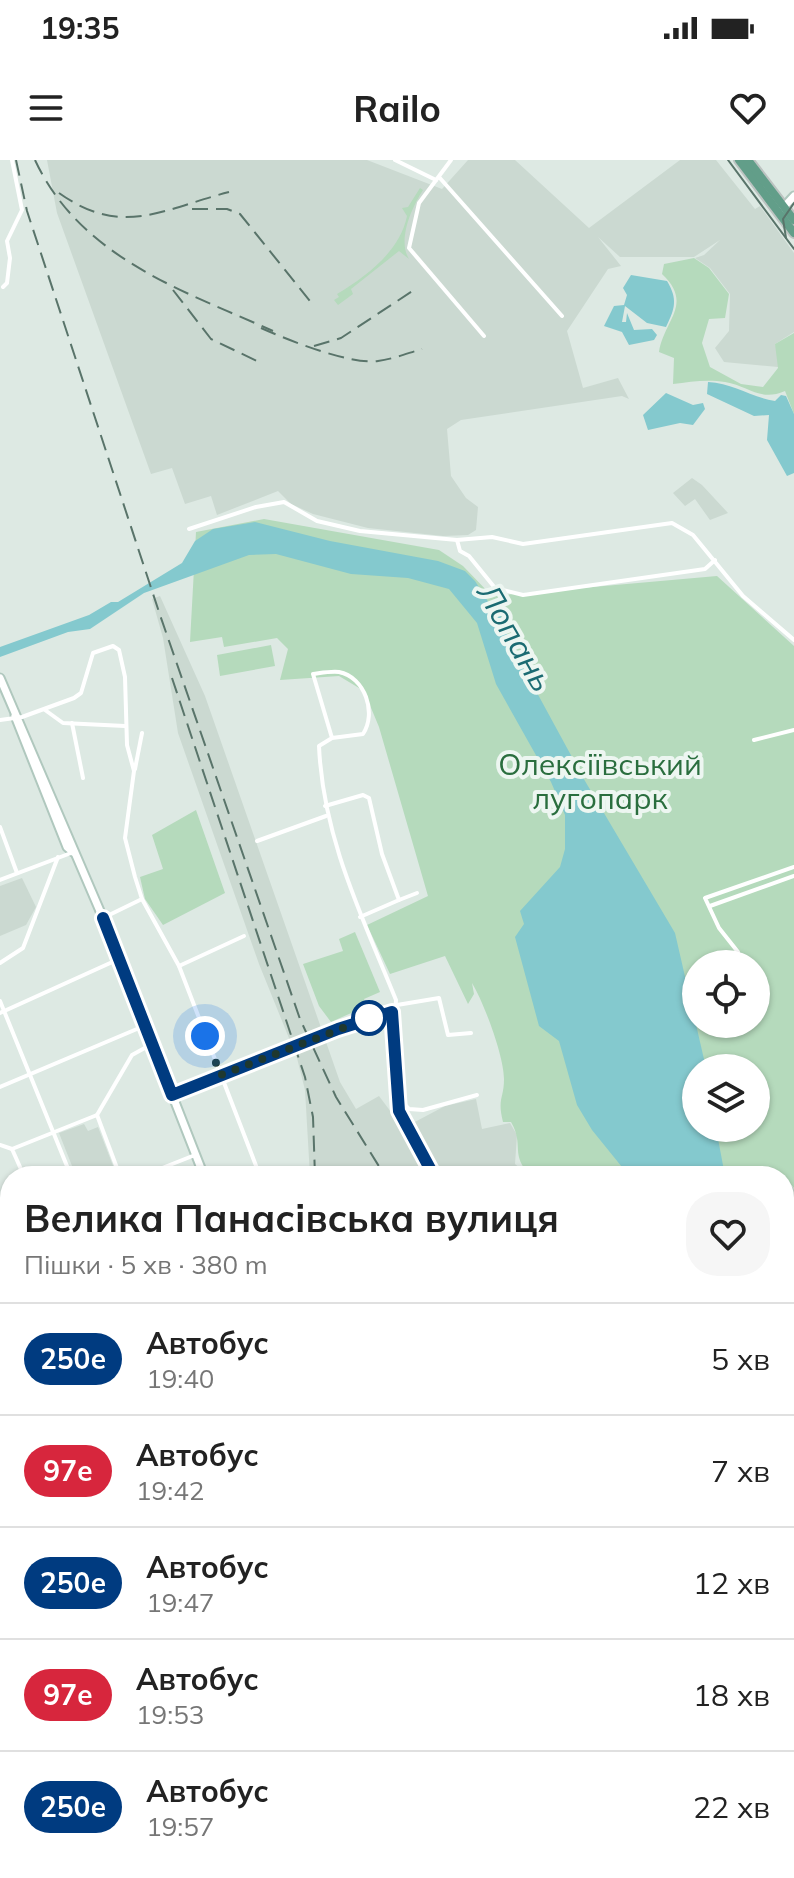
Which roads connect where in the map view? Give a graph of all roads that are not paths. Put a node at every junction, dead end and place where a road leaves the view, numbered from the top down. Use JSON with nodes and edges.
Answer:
{"nodes":[{"id":1,"x":12,"y":160,"type":"edge"},
{"id":2,"x":395,"y":160,"type":"edge"},
{"id":3,"x":451,"y":160,"type":"edge"},
{"id":4,"x":739,"y":160,"type":"edge"},
{"id":5,"x":748,"y":160,"type":"edge"},
{"id":6,"x":437,"y":178,"type":"junction"},
{"id":7,"x":794,"y":196,"type":"edge"},
{"id":8,"x":781,"y":210,"type":"junction"},
{"id":9,"x":792,"y":219,"type":"edge"},
{"id":10,"x":794,"y":233,"type":"edge"},
{"id":11,"x":3,"y":287,"type":"dead end"},
{"id":12,"x":562,"y":316,"type":"dead end"},
{"id":13,"x":484,"y":336,"type":"dead end"},
{"id":14,"x":189,"y":529,"type":"dead end"},
{"id":15,"x":457,"y":540,"type":"junction"},
{"id":16,"x":715,"y":560,"type":"junction"},
{"id":17,"x":794,"y":640,"type":"edge"},
{"id":18,"x":0,"y":678,"type":"edge"},
{"id":19,"x":45,"y":710,"type":"junction"},
{"id":20,"x":15,"y":716,"type":"junction"},
{"id":21,"x":0,"y":720,"type":"edge"},
{"id":22,"x":73,"y":723,"type":"junction"},
{"id":23,"x":125,"y":726,"type":"junction"},
{"id":24,"x":794,"y":730,"type":"edge"},
{"id":25,"x":142,"y":733,"type":"dead end"},
{"id":26,"x":332,"y":738,"type":"junction"},
{"id":27,"x":754,"y":740,"type":"dead end"},
{"id":28,"x":134,"y":771,"type":"junction"},
{"id":29,"x":83,"y":778,"type":"dead end"},
{"id":30,"x":325,"y":806,"type":"junction"},
{"id":31,"x":326,"y":816,"type":"junction"},
{"id":32,"x":0,"y":827,"type":"edge"},
{"id":33,"x":257,"y":841,"type":"dead end"},
{"id":34,"x":73,"y":852,"type":"junction"},
{"id":35,"x":58,"y":857,"type":"junction"},
{"id":36,"x":794,"y":867,"type":"edge"},
{"id":37,"x":17,"y":873,"type":"junction"},
{"id":38,"x":794,"y":876,"type":"edge"},
{"id":39,"x":0,"y":880,"type":"edge"},
{"id":40,"x":417,"y":893,"type":"dead end"},
{"id":41,"x":142,"y":899,"type":"junction"},
{"id":42,"x":399,"y":900,"type":"junction"},
{"id":43,"x":709,"y":906,"type":"junction"},
{"id":44,"x":360,"y":917,"type":"junction"},
{"id":45,"x":103,"y":918,"type":"junction"},
{"id":46,"x":244,"y":936,"type":"dead end"},
{"id":47,"x":736,"y":950,"type":"edge"},
{"id":48,"x":119,"y":959,"type":"junction"},
{"id":49,"x":0,"y":963,"type":"edge"},
{"id":50,"x":179,"y":966,"type":"junction"},
{"id":51,"x":0,"y":1001,"type":"edge"},
{"id":52,"x":397,"y":1005,"type":"junction"},
{"id":53,"x":2,"y":1012,"type":"edge"},
{"id":54,"x":391,"y":1014,"type":"junction"},
{"id":55,"x":144,"y":1026,"type":"junction"},
{"id":56,"x":471,"y":1033,"type":"dead end"},
{"id":57,"x":152,"y":1044,"type":"junction"},
{"id":58,"x":30,"y":1075,"type":"junction"},
{"id":59,"x":221,"y":1075,"type":"junction"},
{"id":60,"x":0,"y":1087,"type":"edge"},
{"id":61,"x":172,"y":1095,"type":"junction"},
{"id":62,"x":477,"y":1095,"type":"dead end"},
{"id":63,"x":397,"y":1097,"type":"junction"},
{"id":64,"x":97,"y":1115,"type":"junction"},
{"id":65,"x":53,"y":1132,"type":"junction"},
{"id":66,"x":0,"y":1145,"type":"edge"},
{"id":67,"x":12,"y":1149,"type":"junction"},
{"id":68,"x":195,"y":1155,"type":"junction"},
{"id":69,"x":20,"y":1166,"type":"edge"},
{"id":70,"x":67,"y":1166,"type":"edge"},
{"id":71,"x":116,"y":1166,"type":"edge"},
{"id":72,"x":167,"y":1166,"type":"edge"},
{"id":73,"x":200,"y":1166,"type":"edge"},
{"id":74,"x":256,"y":1166,"type":"edge"},
{"id":75,"x":428,"y":1166,"type":"edge"}],
"edges":[{"from":1,"to":11,"type":"street"},
{"from":2,"to":6,"type":"street"},
{"from":3,"to":6,"type":"street"},
{"from":4,"to":8,"type":"main road"},
{"from":5,"to":8,"type":"main road"},
{"from":6,"to":12,"type":"street"},
{"from":6,"to":13,"type":"street"},
{"from":7,"to":8,"type":"street"},
{"from":8,"to":9,"type":"main road"},
{"from":9,"to":10,"type":"main road"},
{"from":14,"to":15,"type":"street"},
{"from":15,"to":16,"type":"street"},
{"from":15,"to":16,"type":"street"},
{"from":16,"to":17,"type":"street"},
{"from":18,"to":20,"type":"street"},
{"from":19,"to":20,"type":"street"},
{"from":19,"to":22,"type":"street"},
{"from":19,"to":23,"type":"street"},
{"from":20,"to":21,"type":"street"},
{"from":20,"to":34,"type":"street"},
{"from":22,"to":23,"type":"street"},
{"from":22,"to":29,"type":"street"},
{"from":23,"to":28,"type":"street"},
{"from":24,"to":27,"type":"street"},
{"from":25,"to":28,"type":"street"},
{"from":26,"to":26,"type":"street"},
{"from":26,"to":30,"type":"street"},
{"from":28,"to":41,"type":"street"},
{"from":30,"to":31,"type":"street"},
{"from":30,"to":42,"type":"street"},
{"from":31,"to":33,"type":"street"},
{"from":31,"to":44,"type":"street"},
{"from":32,"to":37,"type":"street"},
{"from":34,"to":35,"type":"street"},
{"from":34,"to":45,"type":"street"},
{"from":35,"to":37,"type":"street"},
{"from":35,"to":49,"type":"street"},
{"from":36,"to":43,"type":"street"},
{"from":37,"to":39,"type":"street"},
{"from":38,"to":43,"type":"street"},
{"from":40,"to":42,"type":"street"},
{"from":41,"to":45,"type":"street"},
{"from":41,"to":50,"type":"street"},
{"from":42,"to":44,"type":"street"},
{"from":43,"to":47,"type":"street"},
{"from":44,"to":52,"type":"street"},
{"from":45,"to":48,"type":"street"},
{"from":46,"to":50,"type":"street"},
{"from":48,"to":53,"type":"street"},
{"from":48,"to":55,"type":"street"},
{"from":50,"to":59,"type":"street"},
{"from":51,"to":53,"type":"street"},
{"from":52,"to":54,"type":"street"},
{"from":52,"to":56,"type":"street"},
{"from":53,"to":58,"type":"street"},
{"from":54,"to":59,"type":"street","bridge":true},
{"from":54,"to":63,"type":"street"},
{"from":55,"to":57,"type":"street"},
{"from":55,"to":58,"type":"street"},
{"from":57,"to":61,"type":"street"},
{"from":57,"to":64,"type":"street"},
{"from":58,"to":60,"type":"street"},
{"from":58,"to":65,"type":"street"},
{"from":59,"to":61,"type":"street"},
{"from":59,"to":74,"type":"street"},
{"from":61,"to":68,"type":"street"},
{"from":62,"to":63,"type":"street"},
{"from":63,"to":75,"type":"street"},
{"from":64,"to":65,"type":"street"},
{"from":64,"to":71,"type":"street"},
{"from":65,"to":67,"type":"street"},
{"from":65,"to":70,"type":"street"},
{"from":66,"to":67,"type":"street"},
{"from":67,"to":69,"type":"street"},
{"from":68,"to":72,"type":"street"},
{"from":68,"to":73,"type":"street"}]}
